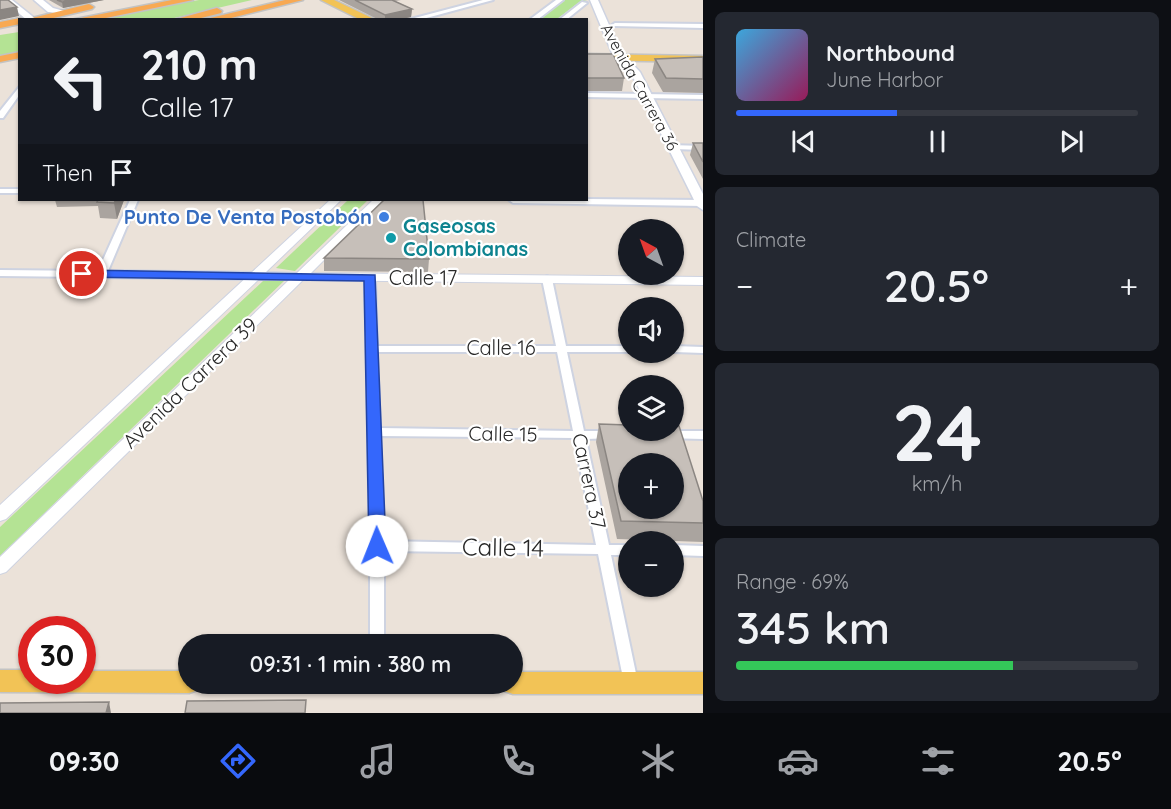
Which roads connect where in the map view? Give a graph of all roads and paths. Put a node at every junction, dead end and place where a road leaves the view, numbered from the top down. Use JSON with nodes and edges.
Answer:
{"nodes":[{"id":1,"x":8,"y":0,"type":"edge"},
{"id":2,"x":38,"y":0,"type":"edge"},
{"id":3,"x":126,"y":0,"type":"edge"},
{"id":4,"x":188,"y":0,"type":"edge"},
{"id":5,"x":262,"y":0,"type":"edge"},
{"id":6,"x":298,"y":0,"type":"edge"},
{"id":7,"x":315,"y":0,"type":"edge"},
{"id":8,"x":326,"y":0,"type":"edge"},
{"id":9,"x":490,"y":0,"type":"edge"},
{"id":10,"x":594,"y":0,"type":"edge"},
{"id":11,"x":603,"y":0,"type":"edge"},
{"id":12,"x":557,"y":1,"type":"edge"},
{"id":13,"x":584,"y":3,"type":"dead end"},
{"id":14,"x":165,"y":4,"type":"junction"},
{"id":15,"x":100,"y":5,"type":"junction"},
{"id":16,"x":226,"y":9,"type":"junction"},
{"id":17,"x":64,"y":12,"type":"junction"},
{"id":18,"x":30,"y":18,"type":"edge"},
{"id":19,"x":36,"y":18,"type":"edge"},
{"id":20,"x":87,"y":18,"type":"edge"},
{"id":21,"x":187,"y":18,"type":"edge"},
{"id":22,"x":205,"y":18,"type":"edge"},
{"id":23,"x":216,"y":18,"type":"edge"},
{"id":24,"x":355,"y":18,"type":"edge"},
{"id":25,"x":366,"y":18,"type":"edge"},
{"id":26,"x":418,"y":18,"type":"edge"},
{"id":27,"x":535,"y":18,"type":"edge"},
{"id":28,"x":565,"y":18,"type":"edge"},
{"id":29,"x":18,"y":21,"type":"edge"},
{"id":30,"x":0,"y":25,"type":"edge"},
{"id":31,"x":615,"y":25,"type":"junction"},
{"id":32,"x":703,"y":26,"type":"edge"},
{"id":33,"x":18,"y":30,"type":"edge"},
{"id":34,"x":0,"y":33,"type":"edge"},
{"id":35,"x":18,"y":55,"type":"edge"},
{"id":36,"x":588,"y":57,"type":"edge"},
{"id":37,"x":0,"y":59,"type":"edge"},
{"id":38,"x":703,"y":59,"type":"edge"},
{"id":39,"x":626,"y":60,"type":"junction"},
{"id":40,"x":18,"y":62,"type":"edge"},
{"id":41,"x":588,"y":62,"type":"edge"},
{"id":42,"x":703,"y":64,"type":"edge"},
{"id":43,"x":0,"y":66,"type":"edge"},
{"id":44,"x":18,"y":91,"type":"edge"},
{"id":45,"x":588,"y":95,"type":"edge"},
{"id":46,"x":647,"y":96,"type":"junction"},
{"id":47,"x":703,"y":97,"type":"edge"},
{"id":48,"x":0,"y":116,"type":"edge"},
{"id":49,"x":674,"y":147,"type":"junction"},
{"id":50,"x":703,"y":148,"type":"edge"},
{"id":51,"x":0,"y":191,"type":"edge"},
{"id":52,"x":18,"y":191,"type":"edge"},
{"id":53,"x":134,"y":201,"type":"edge"},
{"id":54,"x":335,"y":201,"type":"edge"},
{"id":55,"x":378,"y":201,"type":"edge"},
{"id":56,"x":560,"y":201,"type":"edge"},
{"id":57,"x":703,"y":204,"type":"edge"},
{"id":58,"x":0,"y":273,"type":"edge"},
{"id":59,"x":102,"y":274,"type":"junction"},
{"id":60,"x":255,"y":276,"type":"junction"},
{"id":61,"x":300,"y":277,"type":"junction"},
{"id":62,"x":370,"y":278,"type":"junction"},
{"id":63,"x":547,"y":279,"type":"junction"},
{"id":64,"x":703,"y":281,"type":"edge"},
{"id":65,"x":561,"y":348,"type":"junction"},
{"id":66,"x":374,"y":349,"type":"junction"},
{"id":67,"x":618,"y":349,"type":"edge"},
{"id":68,"x":684,"y":349,"type":"edge"},
{"id":69,"x":703,"y":350,"type":"edge"},
{"id":70,"x":375,"y":432,"type":"junction"},
{"id":71,"x":580,"y":435,"type":"junction"},
{"id":72,"x":618,"y":435,"type":"edge"},
{"id":73,"x":684,"y":435,"type":"edge"},
{"id":74,"x":703,"y":435,"type":"edge"},
{"id":75,"x":0,"y":515,"type":"edge"},
{"id":76,"x":377,"y":546,"type":"junction"},
{"id":77,"x":604,"y":549,"type":"junction"},
{"id":78,"x":618,"y":550,"type":"edge"},
{"id":79,"x":684,"y":550,"type":"edge"},
{"id":80,"x":703,"y":550,"type":"edge"},
{"id":81,"x":0,"y":567,"type":"edge"},
{"id":82,"x":377,"y":634,"type":"edge"},
{"id":83,"x":0,"y":681,"type":"edge"},
{"id":84,"x":178,"y":682,"type":"edge"},
{"id":85,"x":523,"y":683,"type":"edge"},
{"id":86,"x":631,"y":683,"type":"junction"},
{"id":87,"x":703,"y":683,"type":"edge"}],
"edges":[{"from":1,"to":18,"type":"main road"},
{"from":2,"to":17,"type":"main road"},
{"from":3,"to":15,"type":"highway"},
{"from":4,"to":14,"type":"highway"},
{"from":5,"to":16,"type":"highway"},
{"from":6,"to":23,"type":"highway"},
{"from":7,"to":24,"type":"main road"},
{"from":8,"to":25,"type":"main road"},
{"from":9,"to":26,"type":"street"},
{"from":10,"to":39,"type":"main road","name":"Avenida Carrera 36"},
{"from":11,"to":31,"type":"main road","name":"Avenida Carrera 36"},
{"from":12,"to":27,"type":"street"},
{"from":13,"to":28,"type":"street"},
{"from":14,"to":15,"type":"highway"},
{"from":14,"to":20,"type":"highway"},
{"from":15,"to":17,"type":"highway"},
{"from":16,"to":21,"type":"highway"},
{"from":16,"to":22,"type":"highway"},
{"from":17,"to":19,"type":"highway"},
{"from":29,"to":30,"type":"highway"},
{"from":31,"to":32,"type":"street"},
{"from":31,"to":39,"type":"main road","name":"Avenida Carrera 36"},
{"from":33,"to":34,"type":"highway"},
{"from":35,"to":37,"type":"highway"},
{"from":36,"to":39,"type":"main road"},
{"from":38,"to":39,"type":"main road"},
{"from":39,"to":41,"type":"main road"},
{"from":39,"to":42,"type":"main road"},
{"from":39,"to":46,"type":"main road","name":"Avenida Carrera 36"},
{"from":40,"to":43,"type":"highway"},
{"from":44,"to":48,"type":"street"},
{"from":45,"to":46,"type":"street"},
{"from":46,"to":47,"type":"street"},
{"from":46,"to":49,"type":"main road","name":"Avenida Carrera 36"},
{"from":49,"to":50,"type":"street"},
{"from":49,"to":57,"type":"main road","name":"Avenida Carrera 36"},
{"from":51,"to":52,"type":"street"},
{"from":53,"to":59,"type":"street"},
{"from":54,"to":60,"type":"street","name":"Avenida Carrera 39"},
{"from":55,"to":61,"type":"street","name":"Avenida Carrera 39"},
{"from":56,"to":57,"type":"street"},
{"from":58,"to":59,"type":"street","name":"Calle 17"},
{"from":59,"to":60,"type":"street","name":"Calle 17"},
{"from":60,"to":61,"type":"street","name":"Calle 17"},
{"from":60,"to":75,"type":"street","name":"Avenida Carrera 39"},
{"from":61,"to":62,"type":"street","name":"Calle 17"},
{"from":61,"to":81,"type":"street","name":"Avenida Carrera 39"},
{"from":62,"to":63,"type":"street","name":"Calle 17"},
{"from":62,"to":66,"type":"street"},
{"from":63,"to":64,"type":"street","name":"Calle 17"},
{"from":63,"to":65,"type":"street","name":"Carrera 37"},
{"from":65,"to":66,"type":"street","name":"Calle 16"},
{"from":65,"to":67,"type":"street","name":"Calle 16"},
{"from":65,"to":71,"type":"street","name":"Carrera 37"},
{"from":66,"to":70,"type":"street"},
{"from":68,"to":69,"type":"street"},
{"from":70,"to":71,"type":"street","name":"Calle 15"},
{"from":70,"to":76,"type":"street"},
{"from":71,"to":72,"type":"street","name":"Calle 15"},
{"from":71,"to":77,"type":"street","name":"Carrera 37"},
{"from":73,"to":74,"type":"street"},
{"from":76,"to":77,"type":"street","name":"Calle 14"},
{"from":76,"to":82,"type":"street"},
{"from":77,"to":78,"type":"street","name":"Calle 14"},
{"from":77,"to":86,"type":"street","name":"Carrera 37"},
{"from":79,"to":80,"type":"street"},
{"from":83,"to":84,"type":"main road"},
{"from":85,"to":86,"type":"main road"},
{"from":86,"to":87,"type":"main road"}]}
